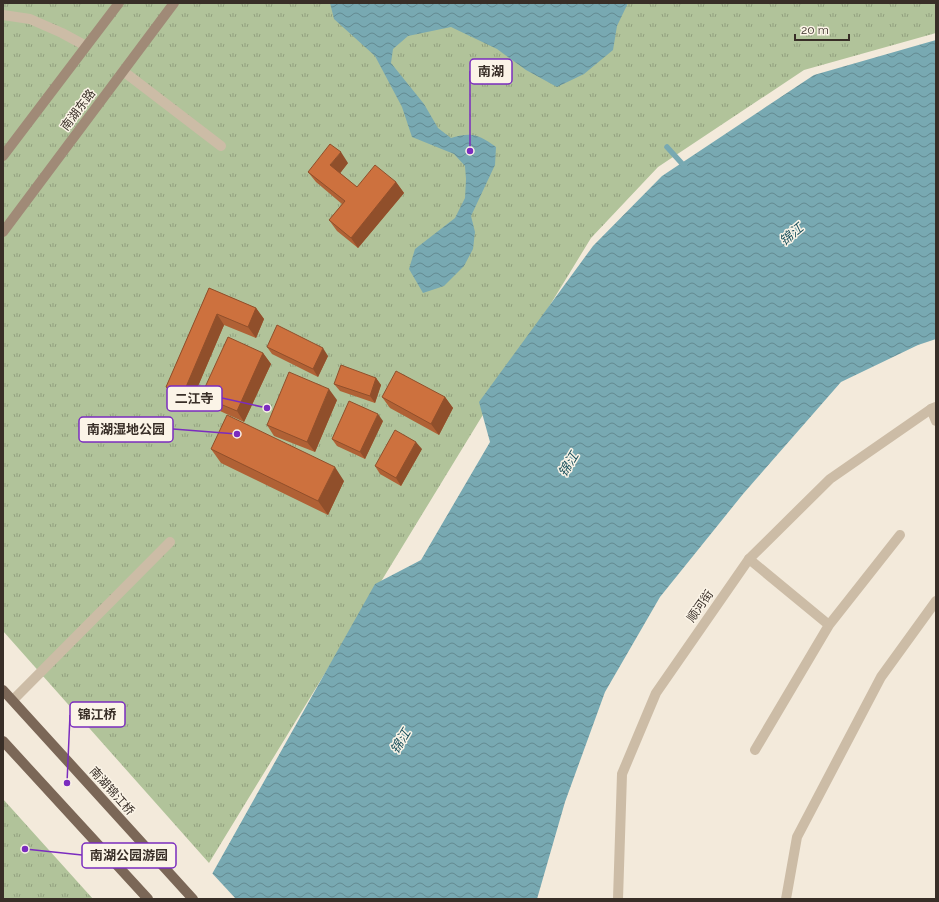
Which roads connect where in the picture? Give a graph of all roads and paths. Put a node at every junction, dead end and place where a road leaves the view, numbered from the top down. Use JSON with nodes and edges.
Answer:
{"nodes":[{"id":1,"x":119,"y":3,"type":"edge"},
{"id":2,"x":174,"y":3,"type":"edge"},
{"id":3,"x":3,"y":15,"type":"edge"},
{"id":4,"x":86,"y":46,"type":"junction"},
{"id":5,"x":123,"y":72,"type":"junction"},
{"id":6,"x":221,"y":146,"type":"dead end"},
{"id":7,"x":3,"y":156,"type":"edge"},
{"id":8,"x":3,"y":232,"type":"edge"},
{"id":9,"x":934,"y":408,"type":"edge"},
{"id":10,"x":936,"y":421,"type":"edge"},
{"id":11,"x":900,"y":535,"type":"dead end"},
{"id":12,"x":170,"y":542,"type":"dead end"},
{"id":13,"x":749,"y":558,"type":"junction"},
{"id":14,"x":936,"y":601,"type":"edge"},
{"id":15,"x":829,"y":625,"type":"junction"},
{"id":16,"x":3,"y":690,"type":"edge"},
{"id":17,"x":13,"y":700,"type":"junction"},
{"id":18,"x":3,"y":741,"type":"edge"},
{"id":19,"x":755,"y":750,"type":"dead end"},
{"id":20,"x":148,"y":899,"type":"edge"},
{"id":21,"x":192,"y":899,"type":"edge"},
{"id":22,"x":618,"y":899,"type":"edge"},
{"id":23,"x":786,"y":899,"type":"edge"}],
"edges":[{"from":1,"to":4,"type":"main road"},
{"from":2,"to":5,"type":"main road","name":"南湖东路"},
{"from":3,"to":4,"type":"street"},
{"from":4,"to":7,"type":"main road"},
{"from":5,"to":6,"type":"street"},
{"from":5,"to":8,"type":"main road","name":"南湖东路"},
{"from":9,"to":10,"type":"street"},
{"from":9,"to":13,"type":"street","name":"顺河街"},
{"from":11,"to":15,"type":"street"},
{"from":12,"to":17,"type":"street"},
{"from":13,"to":15,"type":"street"},
{"from":13,"to":22,"type":"street","name":"顺河街"},
{"from":14,"to":23,"type":"street"},
{"from":15,"to":19,"type":"street"},
{"from":16,"to":17,"type":"main road","name":"南湖锦江桥"},
{"from":17,"to":21,"type":"main road","name":"南湖锦江桥"},
{"from":18,"to":20,"type":"main road"}]}
